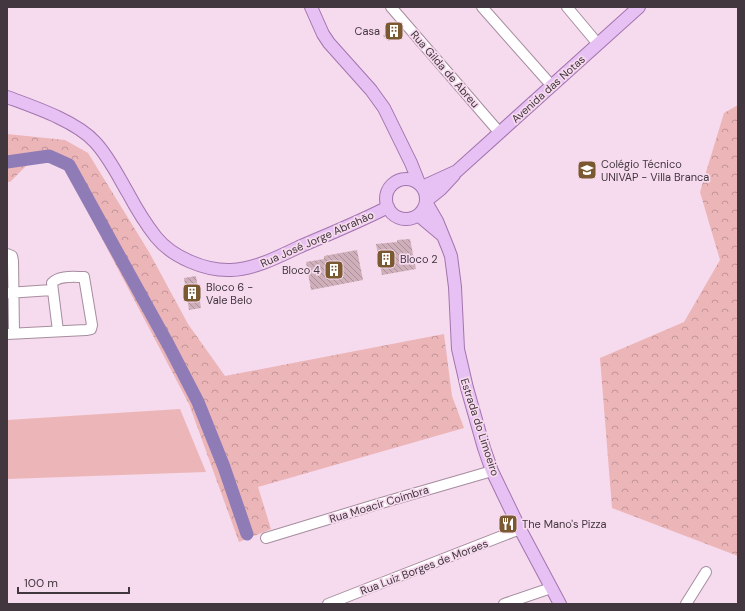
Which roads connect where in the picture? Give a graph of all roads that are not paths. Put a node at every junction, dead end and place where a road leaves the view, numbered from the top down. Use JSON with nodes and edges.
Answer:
{"nodes":[{"id":1,"x":311,"y":7,"type":"edge"},
{"id":2,"x":391,"y":7,"type":"edge"},
{"id":3,"x":482,"y":7,"type":"edge"},
{"id":4,"x":567,"y":7,"type":"edge"},
{"id":5,"x":639,"y":7,"type":"edge"},
{"id":6,"x":598,"y":44,"type":"junction"},
{"id":7,"x":552,"y":86,"type":"junction"},
{"id":8,"x":7,"y":97,"type":"edge"},
{"id":9,"x":500,"y":132,"type":"junction"},
{"id":10,"x":402,"y":147,"type":"junction"},
{"id":11,"x":457,"y":171,"type":"junction"},
{"id":12,"x":396,"y":181,"type":"junction"},
{"id":13,"x":421,"y":185,"type":"junction"},
{"id":14,"x":426,"y":201,"type":"junction"},
{"id":15,"x":388,"y":207,"type":"junction"},
{"id":16,"x":418,"y":215,"type":"junction"},
{"id":17,"x":443,"y":236,"type":"junction"},
{"id":18,"x":7,"y":254,"type":"edge"},
{"id":19,"x":52,"y":290,"type":"junction"},
{"id":20,"x":10,"y":293,"type":"edge"},
{"id":21,"x":58,"y":331,"type":"junction"},
{"id":22,"x":11,"y":334,"type":"edge"},
{"id":23,"x":492,"y":471,"type":"junction"},
{"id":24,"x":520,"y":529,"type":"junction"},
{"id":25,"x":266,"y":538,"type":"dead end"},
{"id":26,"x":706,"y":572,"type":"dead end"},
{"id":27,"x":551,"y":588,"type":"junction"},
{"id":28,"x":328,"y":604,"type":"edge"},
{"id":29,"x":504,"y":604,"type":"edge"},
{"id":30,"x":560,"y":604,"type":"edge"},
{"id":31,"x":686,"y":604,"type":"edge"}],
"edges":[{"from":1,"to":10,"type":"main road"},
{"from":2,"to":9,"type":"street","name":"Rua Gilda de Abreu"},
{"from":3,"to":7,"type":"street"},
{"from":4,"to":6,"type":"street"},
{"from":5,"to":6,"type":"main road","name":"Avenida das Notas"},
{"from":6,"to":7,"type":"main road","name":"Avenida das Notas"},
{"from":7,"to":9,"type":"main road","name":"Avenida das Notas"},
{"from":8,"to":15,"type":"main road","name":"Rua José Jorge Abrahão"},
{"from":9,"to":11,"type":"main road","name":"Avenida das Notas"},
{"from":10,"to":12,"type":"main road"},
{"from":10,"to":13,"type":"main road"},
{"from":11,"to":13,"type":"main road","name":"Avenida das Notas"},
{"from":11,"to":14,"type":"main road","name":"Avenida das Notas"},
{"from":12,"to":13,"type":"main road"},
{"from":12,"to":15,"type":"main road"},
{"from":13,"to":14,"type":"main road"},
{"from":14,"to":16,"type":"main road","name":"Avenida das Notas"},
{"from":14,"to":17,"type":"main road","name":"Estrada do Limoeiro"},
{"from":15,"to":16,"type":"main road"},
{"from":16,"to":17,"type":"main road"},
{"from":17,"to":23,"type":"main road","name":"Estrada do Limoeiro"},
{"from":18,"to":20,"type":"street"},
{"from":19,"to":20,"type":"street"},
{"from":19,"to":21,"type":"street"},
{"from":19,"to":21,"type":"street"},
{"from":20,"to":22,"type":"street"},
{"from":21,"to":22,"type":"street"},
{"from":23,"to":24,"type":"main road","name":"Estrada do Limoeiro"},
{"from":23,"to":25,"type":"street","name":"Rua Moacir Coimbra"},
{"from":24,"to":27,"type":"main road","name":"Estrada do Limoeiro"},
{"from":24,"to":28,"type":"street","name":"Rua Luiz Borges de Moraes"},
{"from":26,"to":31,"type":"street"},
{"from":27,"to":29,"type":"street"},
{"from":27,"to":30,"type":"main road","name":"Estrada do Limoeiro"}]}
